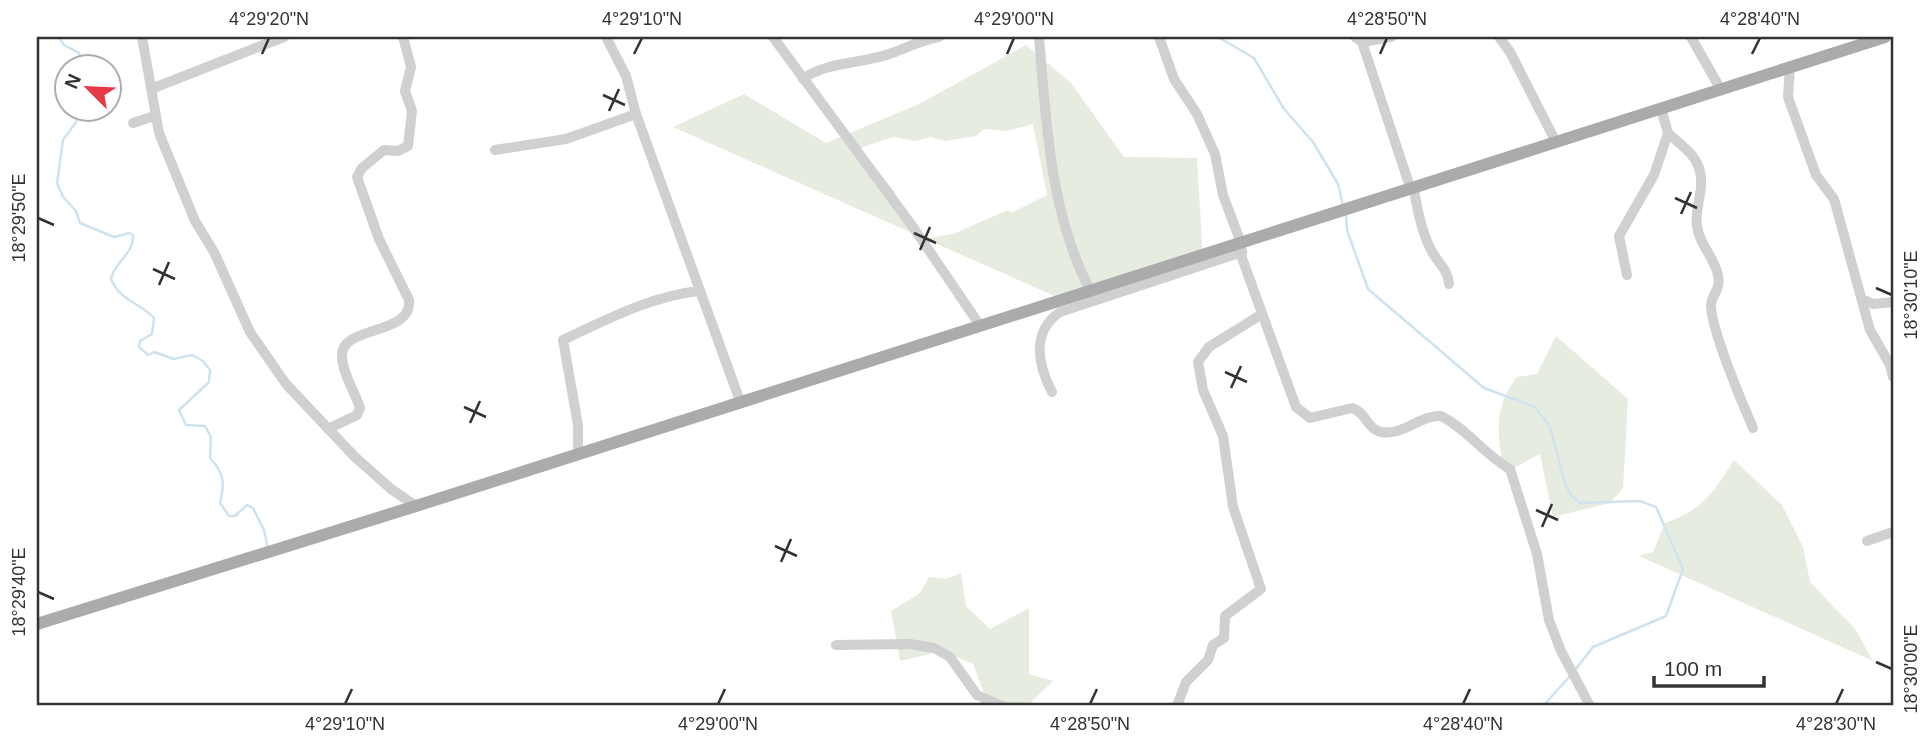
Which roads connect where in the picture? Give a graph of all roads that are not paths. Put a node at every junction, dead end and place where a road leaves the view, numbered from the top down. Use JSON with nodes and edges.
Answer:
{"nodes":[{"id":1,"x":142,"y":37,"type":"edge"},
{"id":2,"x":285,"y":37,"type":"edge"},
{"id":3,"x":403,"y":37,"type":"edge"},
{"id":4,"x":606,"y":37,"type":"edge"},
{"id":5,"x":773,"y":37,"type":"edge"},
{"id":6,"x":933,"y":37,"type":"edge"},
{"id":7,"x":1039,"y":37,"type":"edge"},
{"id":8,"x":1159,"y":37,"type":"edge"},
{"id":9,"x":1391,"y":37,"type":"edge"},
{"id":10,"x":1499,"y":37,"type":"edge"},
{"id":11,"x":1691,"y":37,"type":"edge"},
{"id":12,"x":1885,"y":37,"type":"edge"},
{"id":13,"x":1359,"y":40,"type":"edge"},
{"id":14,"x":1790,"y":66,"type":"junction"},
{"id":15,"x":803,"y":79,"type":"junction"},
{"id":16,"x":151,"y":89,"type":"junction"},
{"id":17,"x":1721,"y":90,"type":"junction"},
{"id":18,"x":1661,"y":110,"type":"junction"},
{"id":19,"x":636,"y":114,"type":"junction"},
{"id":20,"x":154,"y":116,"type":"junction"},
{"id":21,"x":133,"y":122,"type":"dead end"},
{"id":22,"x":1668,"y":133,"type":"junction"},
{"id":23,"x":1556,"y":142,"type":"junction"},
{"id":24,"x":495,"y":150,"type":"dead end"},
{"id":25,"x":1412,"y":189,"type":"junction"},
{"id":26,"x":1242,"y":247,"type":"junction"},
{"id":27,"x":1628,"y":275,"type":"dead end"},
{"id":28,"x":1449,"y":284,"type":"dead end"},
{"id":29,"x":1090,"y":290,"type":"junction"},
{"id":30,"x":699,"y":291,"type":"junction"},
{"id":31,"x":1862,"y":299,"type":"junction"},
{"id":32,"x":1893,"y":302,"type":"edge"},
{"id":33,"x":1262,"y":314,"type":"junction"},
{"id":34,"x":979,"y":324,"type":"junction"},
{"id":35,"x":1893,"y":377,"type":"edge"},
{"id":36,"x":1052,"y":392,"type":"dead end"},
{"id":37,"x":740,"y":401,"type":"junction"},
{"id":38,"x":1753,"y":428,"type":"dead end"},
{"id":39,"x":328,"y":429,"type":"junction"},
{"id":40,"x":578,"y":454,"type":"junction"},
{"id":41,"x":416,"y":506,"type":"junction"},
{"id":42,"x":1893,"y":532,"type":"edge"},
{"id":43,"x":1867,"y":541,"type":"dead end"},
{"id":44,"x":37,"y":624,"type":"edge"},
{"id":45,"x":836,"y":645,"type":"dead end"},
{"id":46,"x":1003,"y":706,"type":"edge"},
{"id":47,"x":1177,"y":706,"type":"edge"},
{"id":48,"x":1590,"y":706,"type":"edge"}],
"edges":[{"from":1,"to":16,"type":"street"},
{"from":2,"to":16,"type":"street"},
{"from":3,"to":39,"type":"street"},
{"from":4,"to":19,"type":"street"},
{"from":5,"to":15,"type":"street"},
{"from":6,"to":15,"type":"street"},
{"from":7,"to":29,"type":"street"},
{"from":8,"to":26,"type":"street"},
{"from":9,"to":13,"type":"street"},
{"from":10,"to":23,"type":"street"},
{"from":11,"to":17,"type":"street"},
{"from":12,"to":14,"type":"main road"},
{"from":13,"to":25,"type":"street"},
{"from":14,"to":17,"type":"main road"},
{"from":14,"to":31,"type":"street"},
{"from":15,"to":34,"type":"street"},
{"from":16,"to":20,"type":"street"},
{"from":17,"to":18,"type":"main road"},
{"from":18,"to":22,"type":"street"},
{"from":18,"to":23,"type":"main road"},
{"from":19,"to":24,"type":"street"},
{"from":19,"to":30,"type":"street"},
{"from":20,"to":21,"type":"street"},
{"from":20,"to":39,"type":"street"},
{"from":22,"to":27,"type":"street"},
{"from":22,"to":38,"type":"street"},
{"from":23,"to":25,"type":"main road"},
{"from":25,"to":26,"type":"main road"},
{"from":25,"to":28,"type":"street"},
{"from":26,"to":29,"type":"main road"},
{"from":26,"to":33,"type":"street"},
{"from":26,"to":36,"type":"street"},
{"from":29,"to":34,"type":"main road"},
{"from":30,"to":37,"type":"street"},
{"from":30,"to":40,"type":"street"},
{"from":31,"to":32,"type":"street"},
{"from":31,"to":35,"type":"street"},
{"from":33,"to":47,"type":"street"},
{"from":33,"to":48,"type":"street"},
{"from":34,"to":37,"type":"main road"},
{"from":37,"to":40,"type":"main road"},
{"from":39,"to":41,"type":"street"},
{"from":40,"to":41,"type":"main road"},
{"from":41,"to":44,"type":"main road"},
{"from":42,"to":43,"type":"street"},
{"from":45,"to":46,"type":"street"}]}
